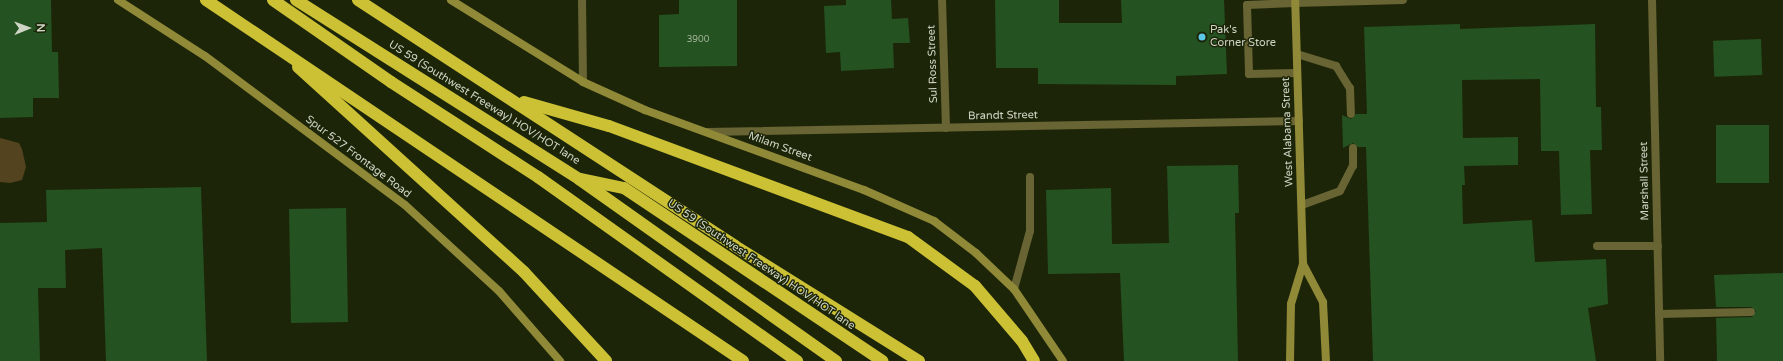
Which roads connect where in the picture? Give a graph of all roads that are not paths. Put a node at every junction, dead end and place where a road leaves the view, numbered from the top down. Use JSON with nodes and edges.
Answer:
{"nodes":[{"id":1,"x":118,"y":0,"type":"edge"},
{"id":2,"x":206,"y":0,"type":"edge"},
{"id":3,"x":273,"y":0,"type":"edge"},
{"id":4,"x":296,"y":0,"type":"edge"},
{"id":5,"x":358,"y":0,"type":"edge"},
{"id":6,"x":451,"y":0,"type":"edge"},
{"id":7,"x":582,"y":0,"type":"edge"},
{"id":8,"x":942,"y":0,"type":"edge"},
{"id":9,"x":1403,"y":0,"type":"edge"},
{"id":10,"x":1652,"y":0,"type":"edge"},
{"id":11,"x":1295,"y":2,"type":"edge"},
{"id":12,"x":266,"y":38,"type":"junction"},
{"id":13,"x":1297,"y":54,"type":"junction"},
{"id":14,"x":1297,"y":73,"type":"junction"},
{"id":15,"x":583,"y":82,"type":"junction"},
{"id":16,"x":513,"y":98,"type":"junction"},
{"id":17,"x":1351,"y":114,"type":"dead end"},
{"id":18,"x":1298,"y":121,"type":"junction"},
{"id":19,"x":946,"y":128,"type":"junction"},
{"id":20,"x":707,"y":132,"type":"junction"},
{"id":21,"x":1353,"y":148,"type":"dead end"},
{"id":22,"x":1030,"y":177,"type":"dead end"},
{"id":23,"x":579,"y":179,"type":"junction"},
{"id":24,"x":1302,"y":205,"type":"junction"},
{"id":25,"x":1597,"y":246,"type":"dead end"},
{"id":26,"x":1658,"y":246,"type":"junction"},
{"id":27,"x":1304,"y":264,"type":"junction"},
{"id":28,"x":1014,"y":289,"type":"junction"},
{"id":29,"x":1751,"y":312,"type":"dead end"},
{"id":30,"x":1659,"y":314,"type":"junction"},
{"id":31,"x":560,"y":361,"type":"edge"},
{"id":32,"x":606,"y":361,"type":"edge"},
{"id":33,"x":743,"y":361,"type":"edge"},
{"id":34,"x":797,"y":361,"type":"edge"},
{"id":35,"x":836,"y":361,"type":"edge"},
{"id":36,"x":882,"y":361,"type":"edge"},
{"id":37,"x":919,"y":361,"type":"edge"},
{"id":38,"x":1034,"y":361,"type":"edge"},
{"id":39,"x":1063,"y":361,"type":"edge"},
{"id":40,"x":1290,"y":361,"type":"edge"},
{"id":41,"x":1326,"y":361,"type":"edge"},
{"id":42,"x":1660,"y":361,"type":"edge"}],
"edges":[{"from":1,"to":31,"type":"main road","name":"Spur 527 Frontage Road"},
{"from":2,"to":12,"type":"highway"},
{"from":3,"to":34,"type":"highway"},
{"from":4,"to":23,"type":"highway","name":"US 59 (Southwest Freeway) HOV/HOT lane"},
{"from":5,"to":16,"type":"highway"},
{"from":6,"to":15,"type":"main road","name":"Milam Street"},
{"from":7,"to":15,"type":"street"},
{"from":8,"to":19,"type":"street","name":"Sul Ross Street"},
{"from":9,"to":11,"type":"street"},
{"from":10,"to":26,"type":"street","name":"Marshall Street"},
{"from":11,"to":13,"type":"main road","name":"West Alabama Street"},
{"from":11,"to":14,"type":"street"},
{"from":12,"to":32,"type":"highway"},
{"from":12,"to":33,"type":"highway"},
{"from":13,"to":14,"type":"main road","name":"West Alabama Street"},
{"from":13,"to":17,"type":"street"},
{"from":14,"to":18,"type":"main road","name":"West Alabama Street"},
{"from":15,"to":20,"type":"main road","name":"Milam Street"},
{"from":16,"to":37,"type":"highway"},
{"from":16,"to":38,"type":"highway"},
{"from":18,"to":19,"type":"street","name":"Brandt Street"},
{"from":18,"to":24,"type":"main road","name":"West Alabama Street"},
{"from":19,"to":20,"type":"street","name":"Brandt Street"},
{"from":20,"to":28,"type":"main road","name":"Milam Street"},
{"from":21,"to":24,"type":"street"},
{"from":22,"to":28,"type":"street"},
{"from":23,"to":35,"type":"highway"},
{"from":23,"to":36,"type":"highway","name":"US 59 (Southwest Freeway) HOV/HOT lane"},
{"from":24,"to":27,"type":"main road","name":"West Alabama Street"},
{"from":25,"to":26,"type":"street"},
{"from":26,"to":30,"type":"street","name":"Marshall Street"},
{"from":27,"to":40,"type":"main road","name":"West Alabama Street"},
{"from":27,"to":41,"type":"main road","name":"West Alabama Street"},
{"from":28,"to":39,"type":"main road","name":"Milam Street"},
{"from":29,"to":30,"type":"street"},
{"from":30,"to":42,"type":"street","name":"Marshall Street"}]}
